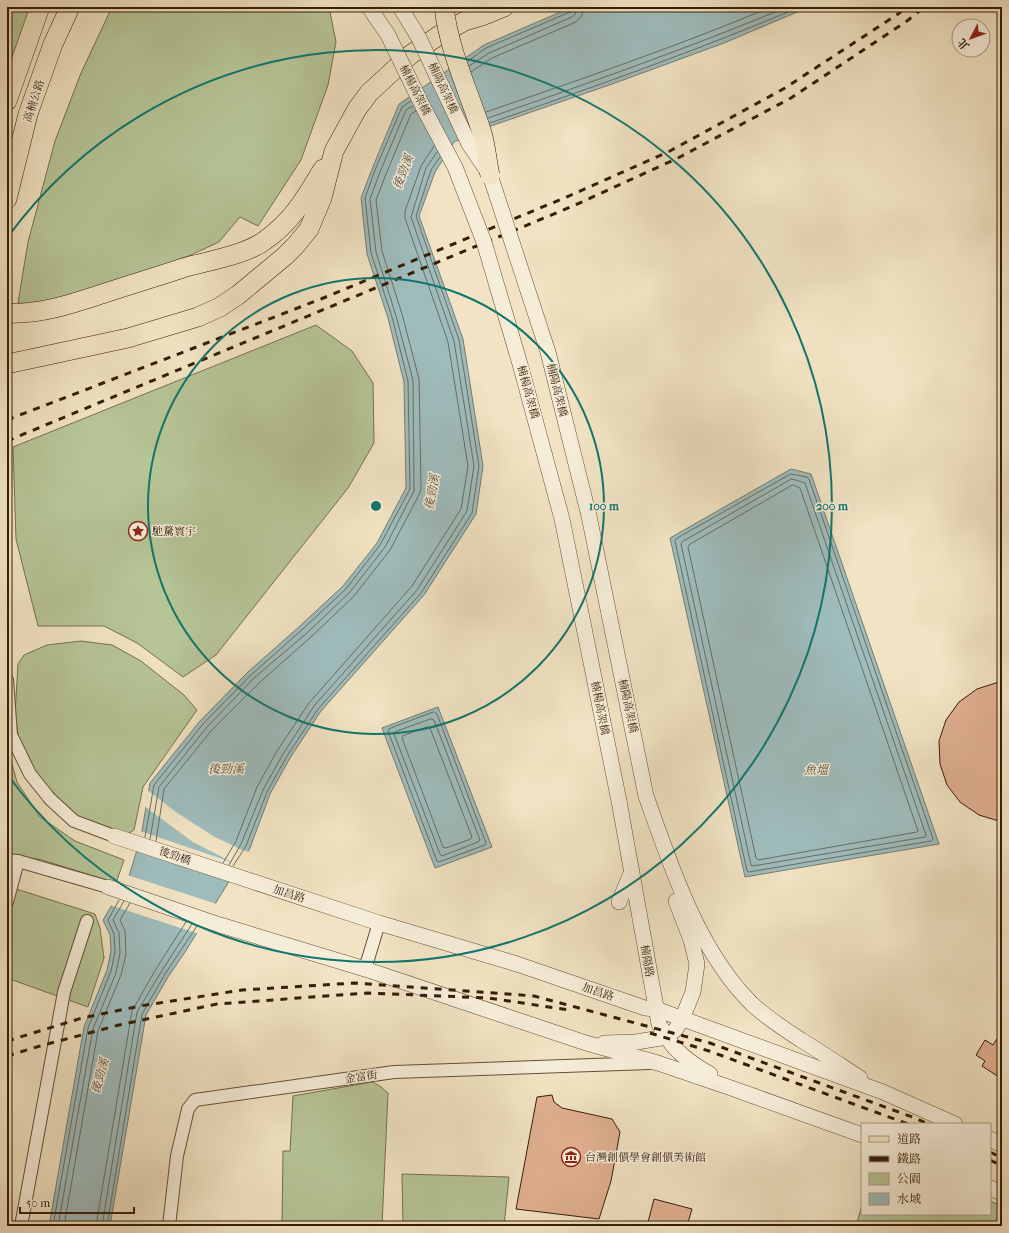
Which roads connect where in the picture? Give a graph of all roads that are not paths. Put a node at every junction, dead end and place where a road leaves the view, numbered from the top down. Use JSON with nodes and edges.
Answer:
{"nodes":[{"id":1,"x":40,"y":7,"type":"edge"},
{"id":2,"x":70,"y":7,"type":"edge"},
{"id":3,"x":370,"y":7,"type":"edge"},
{"id":4,"x":400,"y":7,"type":"edge"},
{"id":5,"x":444,"y":7,"type":"edge"},
{"id":6,"x":504,"y":7,"type":"edge"},
{"id":7,"x":7,"y":101,"type":"edge"},
{"id":8,"x":334,"y":151,"type":"junction"},
{"id":9,"x":490,"y":176,"type":"junction"},
{"id":10,"x":7,"y":199,"type":"edge"},
{"id":11,"x":7,"y":313,"type":"edge"},
{"id":12,"x":7,"y":364,"type":"edge"},
{"id":13,"x":7,"y":680,"type":"edge"},
{"id":14,"x":646,"y":796,"type":"junction"},
{"id":15,"x":619,"y":801,"type":"joint"},
{"id":16,"x":114,"y":836,"type":"joint"},
{"id":17,"x":12,"y":861,"type":"edge"},
{"id":18,"x":632,"y":871,"type":"junction"},
{"id":19,"x":236,"y":877,"type":"joint"},
{"id":20,"x":108,"y":887,"type":"joint"},
{"id":21,"x":7,"y":902,"type":"edge"},
{"id":22,"x":619,"y":902,"type":"dead end"},
{"id":23,"x":87,"y":921,"type":"dead end"},
{"id":24,"x":379,"y":924,"type":"junction"},
{"id":25,"x":365,"y":969,"type":"junction"},
{"id":26,"x":656,"y":1009,"type":"junction"},
{"id":27,"x":682,"y":1019,"type":"junction"},
{"id":28,"x":666,"y":1037,"type":"junction"},
{"id":29,"x":586,"y":1043,"type":"junction"},
{"id":30,"x":658,"y":1063,"type":"junction"},
{"id":31,"x":731,"y":1088,"type":"junction"},
{"id":32,"x":882,"y":1092,"type":"junction"},
{"id":33,"x":953,"y":1123,"type":"edge"},
{"id":34,"x":861,"y":1135,"type":"edge"},
{"id":35,"x":991,"y":1140,"type":"edge"},
{"id":36,"x":1002,"y":1145,"type":"edge"},
{"id":37,"x":991,"y":1188,"type":"edge"},
{"id":38,"x":1002,"y":1193,"type":"edge"},
{"id":39,"x":21,"y":1226,"type":"edge"},
{"id":40,"x":169,"y":1226,"type":"edge"}],
"edges":[{"from":1,"to":7,"type":"main road"},
{"from":2,"to":10,"type":"main road","name":"高楠公路"},
{"from":3,"to":15,"type":"street","name":"楠楊高架橋","bridge":true},
{"from":4,"to":9,"type":"street","name":"楠陽高架橋","bridge":true},
{"from":5,"to":9,"type":"main road","bridge":true},
{"from":6,"to":8,"type":"main road"},
{"from":8,"to":11,"type":"main road"},
{"from":8,"to":12,"type":"main road"},
{"from":9,"to":14,"type":"street","name":"楠陽高架橋","bridge":true},
{"from":13,"to":16,"type":"street"},
{"from":14,"to":27,"type":"street"},
{"from":14,"to":32,"type":"street"},
{"from":15,"to":18,"type":"street","name":"楠陽路"},
{"from":16,"to":19,"type":"street","name":"後勁橋"},
{"from":17,"to":20,"type":"street"},
{"from":17,"to":21,"type":"street"},
{"from":18,"to":22,"type":"street"},
{"from":18,"to":26,"type":"street","name":"楠陽路"},
{"from":19,"to":24,"type":"street","name":"加昌路"},
{"from":20,"to":25,"type":"street"},
{"from":23,"to":39,"type":"street"},
{"from":24,"to":25,"type":"street"},
{"from":24,"to":26,"type":"street","name":"加昌路"},
{"from":25,"to":29,"type":"street"},
{"from":26,"to":27,"type":"street","name":"加昌路"},
{"from":26,"to":28,"type":"street","name":"楠陽路"},
{"from":27,"to":28,"type":"street"},
{"from":27,"to":32,"type":"street","name":"加昌路"},
{"from":28,"to":29,"type":"street"},
{"from":28,"to":31,"type":"street","name":"楠陽路"},
{"from":29,"to":30,"type":"street"},
{"from":30,"to":31,"type":"street"},
{"from":30,"to":40,"type":"street","name":"金富街"},
{"from":31,"to":34,"type":"street"},
{"from":32,"to":33,"type":"street","name":"加昌路"},
{"from":35,"to":36,"type":"street"},
{"from":37,"to":38,"type":"street"}]}
